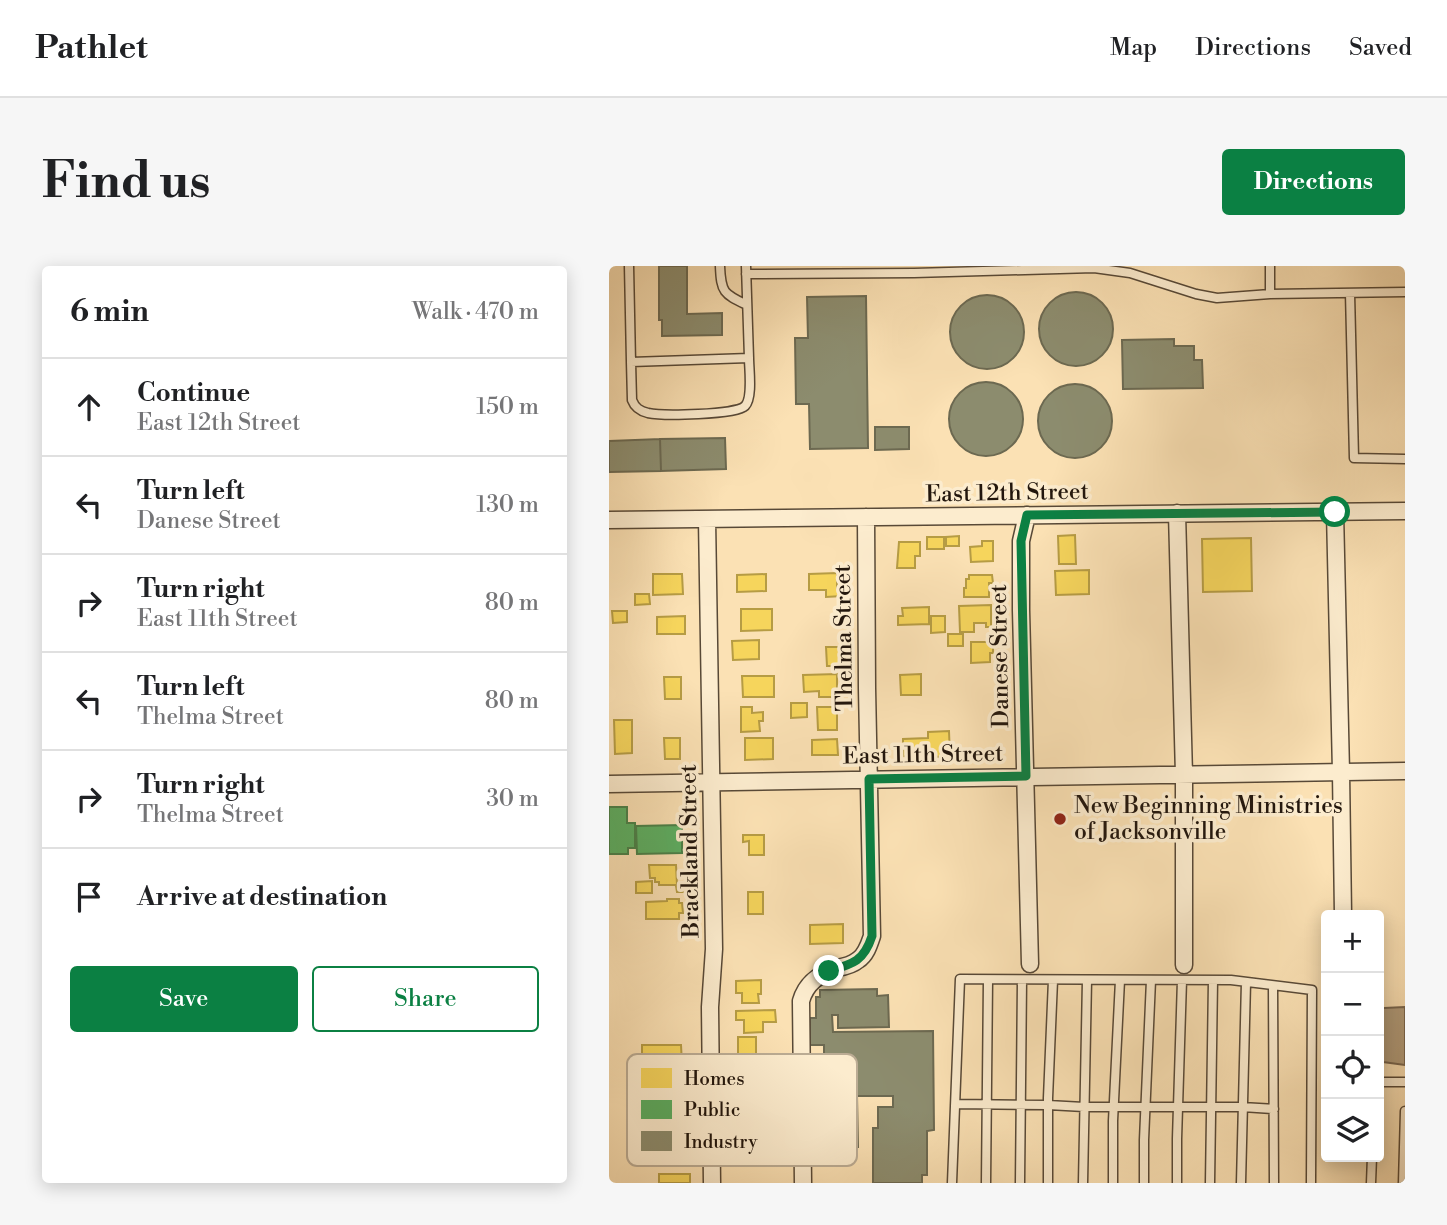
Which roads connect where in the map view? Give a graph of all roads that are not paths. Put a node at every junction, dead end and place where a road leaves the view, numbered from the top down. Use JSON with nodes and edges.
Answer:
{"nodes":[{"id":1,"x":629,"y":266,"type":"edge"},
{"id":2,"x":720,"y":266,"type":"edge"},
{"id":3,"x":1270,"y":266,"type":"edge"},
{"id":4,"x":746,"y":270,"type":"edge"},
{"id":5,"x":1405,"y":292,"type":"edge"},
{"id":6,"x":1350,"y":293,"type":"junction"},
{"id":7,"x":1270,"y":294,"type":"junction"},
{"id":8,"x":747,"y":306,"type":"junction"},
{"id":9,"x":749,"y":358,"type":"junction"},
{"id":10,"x":631,"y":362,"type":"junction"},
{"id":11,"x":1405,"y":459,"type":"edge"},
{"id":12,"x":1405,"y":511,"type":"edge"},
{"id":13,"x":1335,"y":512,"type":"junction"},
{"id":14,"x":1177,"y":513,"type":"junction"},
{"id":15,"x":1027,"y":515,"type":"junction"},
{"id":16,"x":866,"y":517,"type":"junction"},
{"id":17,"x":707,"y":519,"type":"junction"},
{"id":18,"x":609,"y":520,"type":"edge"},
{"id":19,"x":1405,"y":771,"type":"edge"},
{"id":20,"x":1341,"y":772,"type":"junction"},
{"id":21,"x":1184,"y":775,"type":"junction"},
{"id":22,"x":1026,"y":776,"type":"junction"},
{"id":23,"x":869,"y":779,"type":"junction"},
{"id":24,"x":712,"y":783,"type":"junction"},
{"id":25,"x":609,"y":784,"type":"edge"},
{"id":26,"x":1343,"y":910,"type":"edge"},
{"id":27,"x":1030,"y":964,"type":"dead end"},
{"id":28,"x":1183,"y":972,"type":"junction"},
{"id":29,"x":988,"y":980,"type":"junction"},
{"id":30,"x":1022,"y":980,"type":"junction"},
{"id":31,"x":1053,"y":980,"type":"junction"},
{"id":32,"x":1087,"y":980,"type":"junction"},
{"id":33,"x":1120,"y":980,"type":"junction"},
{"id":34,"x":1151,"y":980,"type":"junction"},
{"id":35,"x":1213,"y":980,"type":"junction"},
{"id":36,"x":1246,"y":982,"type":"junction"},
{"id":37,"x":1273,"y":986,"type":"junction"},
{"id":38,"x":711,"y":1054,"type":"edge"},
{"id":39,"x":802,"y":1054,"type":"edge"},
{"id":40,"x":1384,"y":1083,"type":"edge"},
{"id":41,"x":1405,"y":1083,"type":"edge"},
{"id":42,"x":955,"y":1104,"type":"junction"},
{"id":43,"x":988,"y":1104,"type":"junction"},
{"id":44,"x":1020,"y":1104,"type":"junction"},
{"id":45,"x":1048,"y":1105,"type":"junction"},
{"id":46,"x":1114,"y":1106,"type":"junction"},
{"id":47,"x":1146,"y":1106,"type":"junction"},
{"id":48,"x":1084,"y":1107,"type":"junction"},
{"id":49,"x":1211,"y":1107,"type":"junction"},
{"id":50,"x":1242,"y":1107,"type":"junction"},
{"id":51,"x":1178,"y":1108,"type":"junction"},
{"id":52,"x":1274,"y":1110,"type":"junction"},
{"id":53,"x":1405,"y":1111,"type":"edge"},
{"id":54,"x":1372,"y":1162,"type":"edge"},
{"id":55,"x":952,"y":1183,"type":"edge"},
{"id":56,"x":986,"y":1183,"type":"edge"},
{"id":57,"x":1020,"y":1183,"type":"edge"},
{"id":58,"x":1048,"y":1183,"type":"edge"},
{"id":59,"x":1083,"y":1183,"type":"edge"},
{"id":60,"x":1113,"y":1183,"type":"edge"},
{"id":61,"x":1144,"y":1183,"type":"edge"},
{"id":62,"x":1177,"y":1183,"type":"edge"},
{"id":63,"x":1210,"y":1183,"type":"edge"},
{"id":64,"x":1241,"y":1183,"type":"edge"},
{"id":65,"x":1275,"y":1183,"type":"edge"},
{"id":66,"x":1311,"y":1183,"type":"edge"},
{"id":67,"x":1371,"y":1183,"type":"edge"},
{"id":68,"x":1403,"y":1183,"type":"edge"}],
"edges":[{"from":1,"to":10,"type":"lane"},
{"from":2,"to":8,"type":"lane"},
{"from":3,"to":7,"type":"lane"},
{"from":4,"to":7,"type":"lane"},
{"from":4,"to":8,"type":"lane"},
{"from":5,"to":6,"type":"lane"},
{"from":6,"to":7,"type":"lane"},
{"from":6,"to":11,"type":"lane"},
{"from":8,"to":9,"type":"lane"},
{"from":9,"to":10,"type":"lane"},
{"from":9,"to":10,"type":"lane"},
{"from":12,"to":13,"type":"street","name":"East 12th Street"},
{"from":13,"to":14,"type":"street","name":"East 12th Street"},
{"from":13,"to":20,"type":"street"},
{"from":14,"to":15,"type":"street","name":"East 12th Street"},
{"from":14,"to":21,"type":"street"},
{"from":15,"to":16,"type":"street","name":"East 12th Street"},
{"from":15,"to":22,"type":"street","name":"Danese Street"},
{"from":16,"to":17,"type":"street","name":"East 12th Street"},
{"from":16,"to":23,"type":"street","name":"Thelma Street"},
{"from":17,"to":18,"type":"street","name":"East 12th Street"},
{"from":17,"to":24,"type":"street","name":"Brackland Street"},
{"from":19,"to":20,"type":"street","name":"East 11th Street"},
{"from":20,"to":21,"type":"street","name":"East 11th Street"},
{"from":20,"to":26,"type":"street"},
{"from":21,"to":22,"type":"street","name":"East 11th Street"},
{"from":21,"to":28,"type":"street"},
{"from":22,"to":23,"type":"street","name":"East 11th Street"},
{"from":22,"to":27,"type":"street","name":"Danese Street"},
{"from":23,"to":24,"type":"street","name":"East 11th Street"},
{"from":23,"to":39,"type":"street","name":"Thelma Street"},
{"from":24,"to":25,"type":"street","name":"East 11th Street"},
{"from":24,"to":38,"type":"street","name":"Brackland Street"},
{"from":28,"to":34,"type":"lane"},
{"from":28,"to":35,"type":"lane"},
{"from":28,"to":51,"type":"lane"},
{"from":29,"to":30,"type":"lane"},
{"from":29,"to":42,"type":"lane"},
{"from":29,"to":43,"type":"lane"},
{"from":30,"to":31,"type":"lane"},
{"from":30,"to":44,"type":"lane"},
{"from":31,"to":32,"type":"lane"},
{"from":31,"to":45,"type":"lane"},
{"from":32,"to":33,"type":"lane"},
{"from":32,"to":48,"type":"lane"},
{"from":33,"to":34,"type":"lane"},
{"from":33,"to":46,"type":"lane"},
{"from":34,"to":47,"type":"lane"},
{"from":35,"to":36,"type":"lane"},
{"from":35,"to":49,"type":"lane"},
{"from":36,"to":37,"type":"lane"},
{"from":36,"to":50,"type":"lane"},
{"from":37,"to":52,"type":"lane"},
{"from":37,"to":66,"type":"lane"},
{"from":40,"to":41,"type":"lane"},
{"from":42,"to":43,"type":"lane"},
{"from":42,"to":55,"type":"lane"},
{"from":43,"to":44,"type":"lane"},
{"from":43,"to":56,"type":"lane"},
{"from":44,"to":45,"type":"lane"},
{"from":44,"to":57,"type":"lane"},
{"from":45,"to":48,"type":"lane"},
{"from":45,"to":58,"type":"lane"},
{"from":46,"to":47,"type":"lane"},
{"from":46,"to":48,"type":"lane"},
{"from":46,"to":60,"type":"lane"},
{"from":47,"to":51,"type":"lane"},
{"from":47,"to":61,"type":"lane"},
{"from":48,"to":59,"type":"lane"},
{"from":49,"to":50,"type":"lane"},
{"from":49,"to":51,"type":"lane"},
{"from":49,"to":63,"type":"lane"},
{"from":50,"to":52,"type":"lane"},
{"from":50,"to":64,"type":"lane"},
{"from":51,"to":62,"type":"lane"},
{"from":52,"to":65,"type":"lane"},
{"from":53,"to":68,"type":"lane"},
{"from":54,"to":67,"type":"lane"}]}
